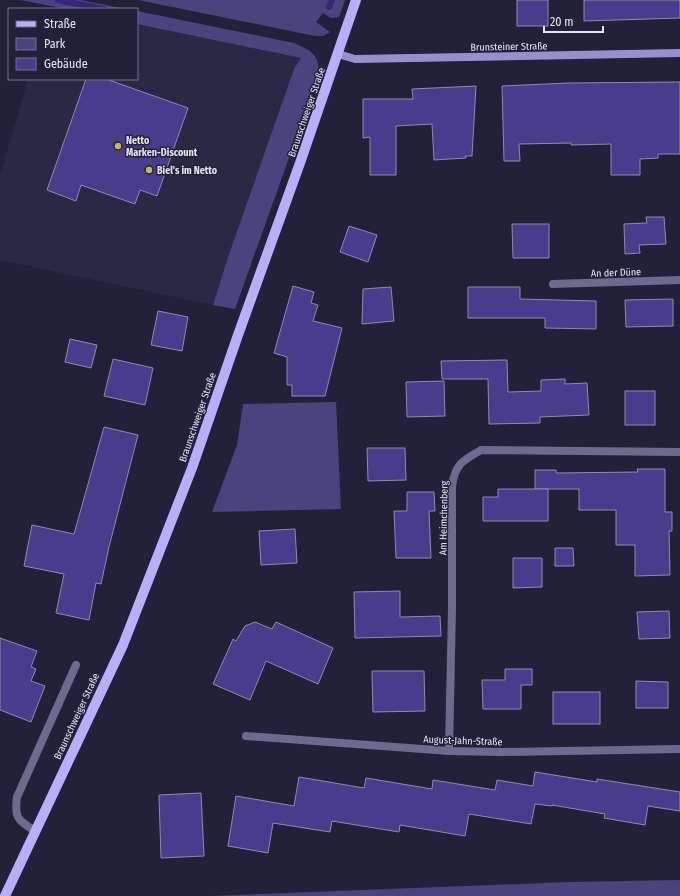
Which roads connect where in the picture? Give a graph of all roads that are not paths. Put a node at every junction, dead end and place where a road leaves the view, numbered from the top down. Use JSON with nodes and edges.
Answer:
{"nodes":[{"id":1,"x":356,"y":0,"type":"edge"},
{"id":2,"x":680,"y":53,"type":"edge"},
{"id":3,"x":338,"y":54,"type":"junction"},
{"id":4,"x":680,"y":280,"type":"edge"},
{"id":5,"x":553,"y":284,"type":"dead end"},
{"id":6,"x":680,"y":452,"type":"edge"},
{"id":7,"x":76,"y":664,"type":"dead end"},
{"id":8,"x":246,"y":736,"type":"dead end"},
{"id":9,"x":680,"y":749,"type":"edge"},
{"id":10,"x":449,"y":751,"type":"junction"},
{"id":11,"x":35,"y":831,"type":"junction"},
{"id":12,"x":4,"y":896,"type":"edge"}],
"edges":[{"from":1,"to":3,"type":"main road","name":"Braunschweiger Straße"},
{"from":2,"to":3,"type":"street","name":"Brunsteiner Straße"},
{"from":3,"to":11,"type":"main road","name":"Braunschweiger Straße"},
{"from":4,"to":5,"type":"street","name":"An der Düne"},
{"from":6,"to":10,"type":"street","name":"Am Heimchenberg"},
{"from":7,"to":11,"type":"street","name":"Braunschweiger Straße"},
{"from":8,"to":10,"type":"street","name":"August-Jahn-Straße"},
{"from":9,"to":10,"type":"street","name":"August-Jahn-Straße"},
{"from":11,"to":12,"type":"main road","name":"Braunschweiger Straße"}]}
